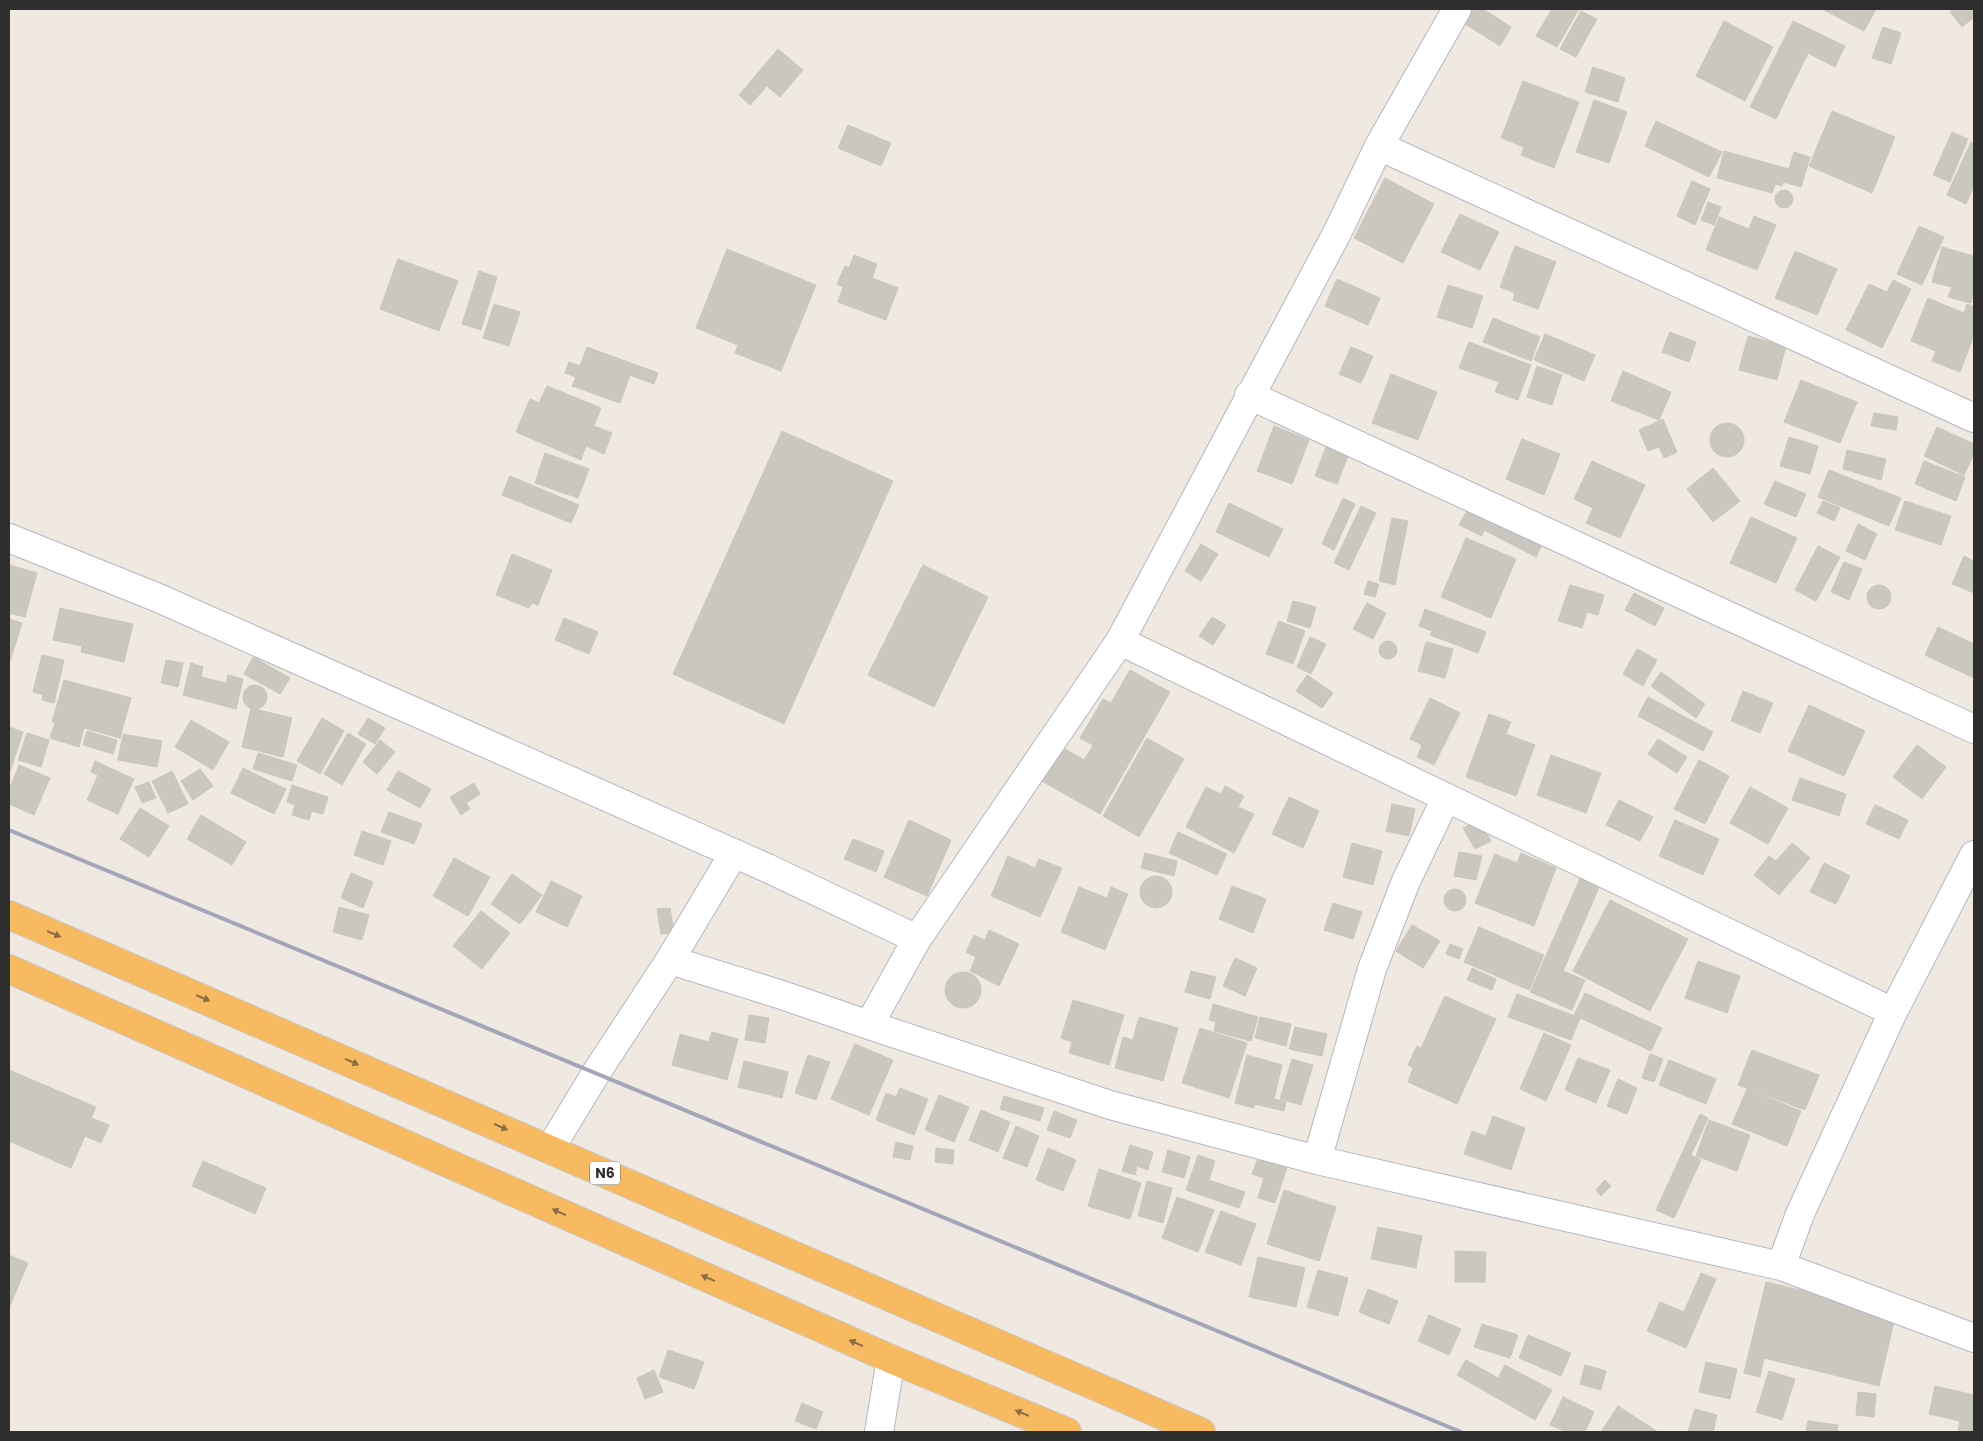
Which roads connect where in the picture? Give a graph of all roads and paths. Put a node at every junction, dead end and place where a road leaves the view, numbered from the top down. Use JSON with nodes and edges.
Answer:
{"nodes":[{"id":1,"x":1457,"y":9,"type":"edge"},
{"id":2,"x":1379,"y":146,"type":"junction"},
{"id":3,"x":1250,"y":396,"type":"junction"},
{"id":4,"x":1974,"y":418,"type":"edge"},
{"id":5,"x":9,"y":538,"type":"edge"},
{"id":6,"x":1120,"y":641,"type":"junction"},
{"id":7,"x":1974,"y":729,"type":"edge"},
{"id":8,"x":1446,"y":798,"type":"junction"},
{"id":9,"x":734,"y":853,"type":"junction"},
{"id":10,"x":1974,"y":854,"type":"edge"},
{"id":11,"x":9,"y":915,"type":"edge"},
{"id":12,"x":917,"y":939,"type":"junction"},
{"id":13,"x":670,"y":960,"type":"junction"},
{"id":14,"x":9,"y":969,"type":"edge"},
{"id":15,"x":1893,"y":1012,"type":"junction"},
{"id":16,"x":869,"y":1025,"type":"junction"},
{"id":17,"x":550,"y":1149,"type":"junction"},
{"id":18,"x":1317,"y":1160,"type":"junction"},
{"id":19,"x":1781,"y":1266,"type":"junction"},
{"id":20,"x":1974,"y":1338,"type":"edge"},
{"id":21,"x":891,"y":1359,"type":"junction"},
{"id":22,"x":879,"y":1432,"type":"edge"},
{"id":23,"x":1067,"y":1432,"type":"edge"},
{"id":24,"x":1201,"y":1432,"type":"edge"}],
"edges":[{"from":1,"to":2,"type":"street"},
{"from":2,"to":3,"type":"street"},
{"from":2,"to":4,"type":"street"},
{"from":3,"to":6,"type":"street"},
{"from":3,"to":7,"type":"street"},
{"from":5,"to":9,"type":"street"},
{"from":6,"to":8,"type":"street"},
{"from":6,"to":12,"type":"street"},
{"from":8,"to":15,"type":"street"},
{"from":8,"to":18,"type":"street"},
{"from":9,"to":12,"type":"street"},
{"from":9,"to":13,"type":"street"},
{"from":10,"to":15,"type":"street"},
{"from":11,"to":17,"type":"highway","number":"N6","one_way":true},
{"from":12,"to":16,"type":"street"},
{"from":13,"to":16,"type":"street"},
{"from":13,"to":17,"type":"street"},
{"from":21,"to":14,"type":"highway","one_way":true},
{"from":15,"to":19,"type":"street"},
{"from":16,"to":18,"type":"street"},
{"from":17,"to":24,"type":"highway","number":"N6"},
{"from":18,"to":19,"type":"street"},
{"from":19,"to":20,"type":"street"},
{"from":21,"to":22,"type":"street"},
{"from":23,"to":21,"type":"highway","one_way":true}]}
